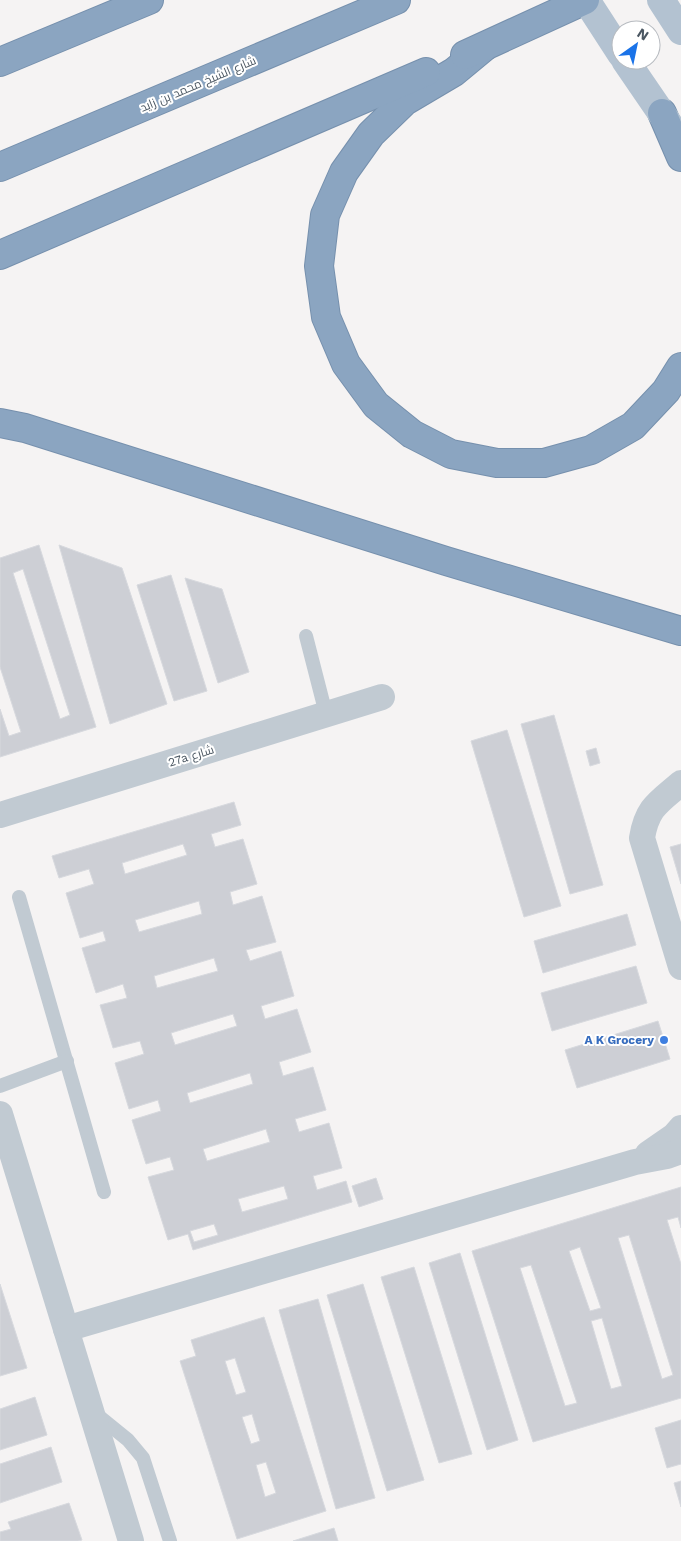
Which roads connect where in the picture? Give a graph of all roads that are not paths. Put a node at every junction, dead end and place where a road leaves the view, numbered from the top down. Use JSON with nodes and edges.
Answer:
{"nodes":[{"id":1,"x":149,"y":0,"type":"edge"},
{"id":2,"x":396,"y":0,"type":"edge"},
{"id":3,"x":585,"y":0,"type":"edge"},
{"id":4,"x":661,"y":0,"type":"edge"},
{"id":5,"x":681,"y":31,"type":"edge"},
{"id":6,"x":611,"y":39,"type":"edge"},
{"id":7,"x":483,"y":48,"type":"junction"},
{"id":8,"x":0,"y":62,"type":"edge"},
{"id":9,"x":632,"y":71,"type":"edge"},
{"id":10,"x":662,"y":113,"type":"junction"},
{"id":11,"x":681,"y":141,"type":"edge"},
{"id":12,"x":681,"y":157,"type":"edge"},
{"id":13,"x":0,"y":167,"type":"edge"},
{"id":14,"x":0,"y":255,"type":"edge"},
{"id":15,"x":681,"y":367,"type":"edge"},
{"id":16,"x":0,"y":423,"type":"edge"},
{"id":17,"x":681,"y":631,"type":"edge"},
{"id":18,"x":306,"y":636,"type":"dead end"},
{"id":19,"x":382,"y":697,"type":"dead end"},
{"id":20,"x":326,"y":714,"type":"junction"},
{"id":21,"x":681,"y":783,"type":"edge"},
{"id":22,"x":0,"y":815,"type":"edge"},
{"id":23,"x":19,"y":897,"type":"dead end"},
{"id":24,"x":681,"y":967,"type":"edge"},
{"id":25,"x":66,"y":1061,"type":"junction"},
{"id":26,"x":0,"y":1086,"type":"edge"},
{"id":27,"x":0,"y":1114,"type":"edge"},
{"id":28,"x":681,"y":1128,"type":"edge"},
{"id":29,"x":681,"y":1151,"type":"edge"},
{"id":30,"x":635,"y":1162,"type":"junction"},
{"id":31,"x":104,"y":1192,"type":"dead end"},
{"id":32,"x":66,"y":1328,"type":"junction"},
{"id":33,"x":91,"y":1410,"type":"junction"},
{"id":34,"x":131,"y":1541,"type":"edge"},
{"id":35,"x":170,"y":1541,"type":"edge"}],
"edges":[{"from":1,"to":8,"type":"highway"},
{"from":2,"to":13,"type":"highway","name":"شارع الشيخ محمد بن زايد"},
{"from":3,"to":6,"type":"main road"},
{"from":3,"to":7,"type":"highway"},
{"from":4,"to":5,"type":"main road"},
{"from":7,"to":14,"type":"highway"},
{"from":7,"to":15,"type":"highway"},
{"from":9,"to":10,"type":"main road"},
{"from":10,"to":11,"type":"main road"},
{"from":10,"to":12,"type":"highway"},
{"from":16,"to":17,"type":"highway"},
{"from":18,"to":20,"type":"lane"},
{"from":19,"to":20,"type":"street","name":"27a شارع"},
{"from":20,"to":22,"type":"street","name":"27a شارع"},
{"from":21,"to":24,"type":"street"},
{"from":23,"to":25,"type":"lane"},
{"from":25,"to":26,"type":"lane"},
{"from":25,"to":31,"type":"lane"},
{"from":27,"to":32,"type":"street"},
{"from":28,"to":30,"type":"street"},
{"from":29,"to":30,"type":"street"},
{"from":30,"to":32,"type":"street"},
{"from":32,"to":33,"type":"street"},
{"from":33,"to":34,"type":"street"},
{"from":33,"to":35,"type":"lane"}]}
